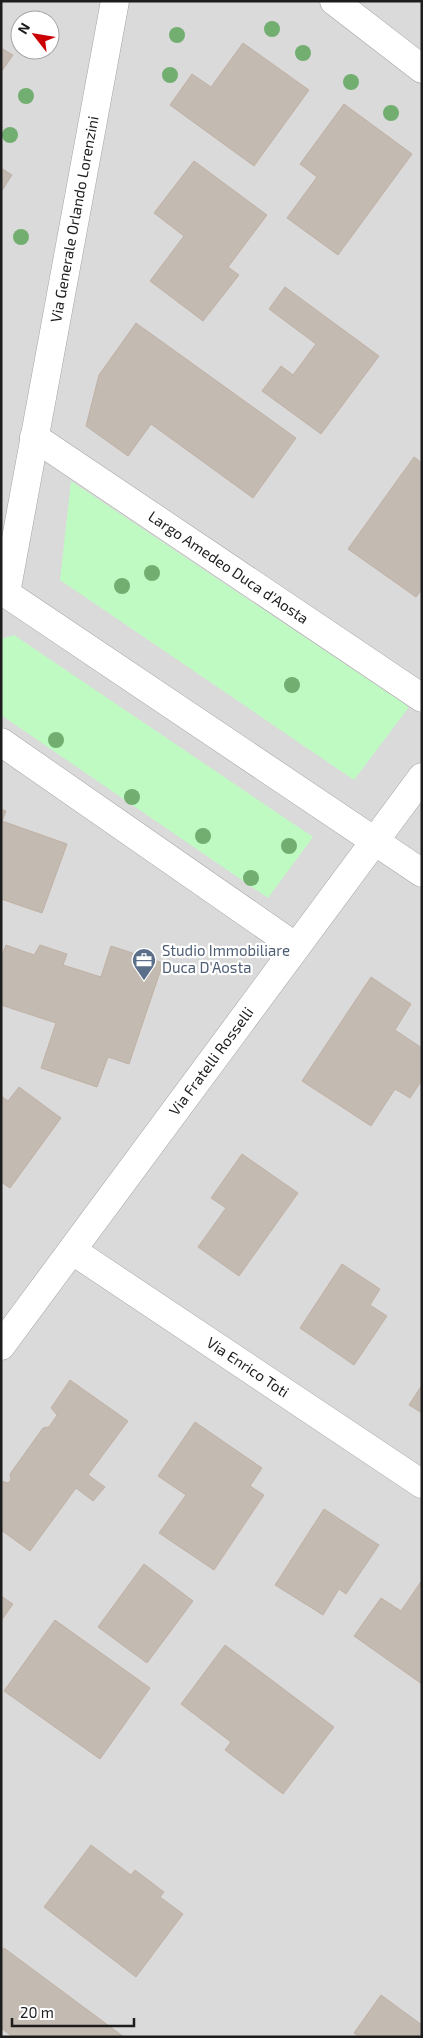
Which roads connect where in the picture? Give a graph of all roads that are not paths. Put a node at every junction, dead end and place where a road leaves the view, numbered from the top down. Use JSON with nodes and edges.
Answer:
{"nodes":[{"id":1,"x":115,"y":1,"type":"edge"},
{"id":2,"x":334,"y":1,"type":"edge"},
{"id":3,"x":422,"y":69,"type":"edge"},
{"id":4,"x":34,"y":437,"type":"junction"},
{"id":5,"x":3,"y":593,"type":"edge"},
{"id":6,"x":422,"y":698,"type":"edge"},
{"id":7,"x":1,"y":742,"type":"edge"},
{"id":8,"x":422,"y":777,"type":"edge"},
{"id":9,"x":375,"y":841,"type":"junction"},
{"id":10,"x":422,"y":873,"type":"edge"},
{"id":11,"x":296,"y":947,"type":"junction"},
{"id":12,"x":73,"y":1251,"type":"junction"},
{"id":13,"x":1,"y":1346,"type":"edge"},
{"id":14,"x":422,"y":1484,"type":"edge"}],
"edges":[{"from":1,"to":4,"type":"street","name":"Via Generale Orlando Lorenzini"},
{"from":2,"to":3,"type":"street"},
{"from":4,"to":5,"type":"street","name":"Via Generale Orlando Lorenzini"},
{"from":4,"to":6,"type":"street","name":"Largo Amedeo Duca d'Aosta"},
{"from":5,"to":9,"type":"street"},
{"from":7,"to":11,"type":"street"},
{"from":8,"to":9,"type":"street","name":"Via Fratelli Rosselli"},
{"from":9,"to":10,"type":"street"},
{"from":9,"to":11,"type":"street","name":"Via Fratelli Rosselli"},
{"from":11,"to":12,"type":"street","name":"Via Fratelli Rosselli"},
{"from":12,"to":13,"type":"street","name":"Via Fratelli Rosselli"},
{"from":12,"to":14,"type":"street","name":"Via Enrico Toti"}]}
